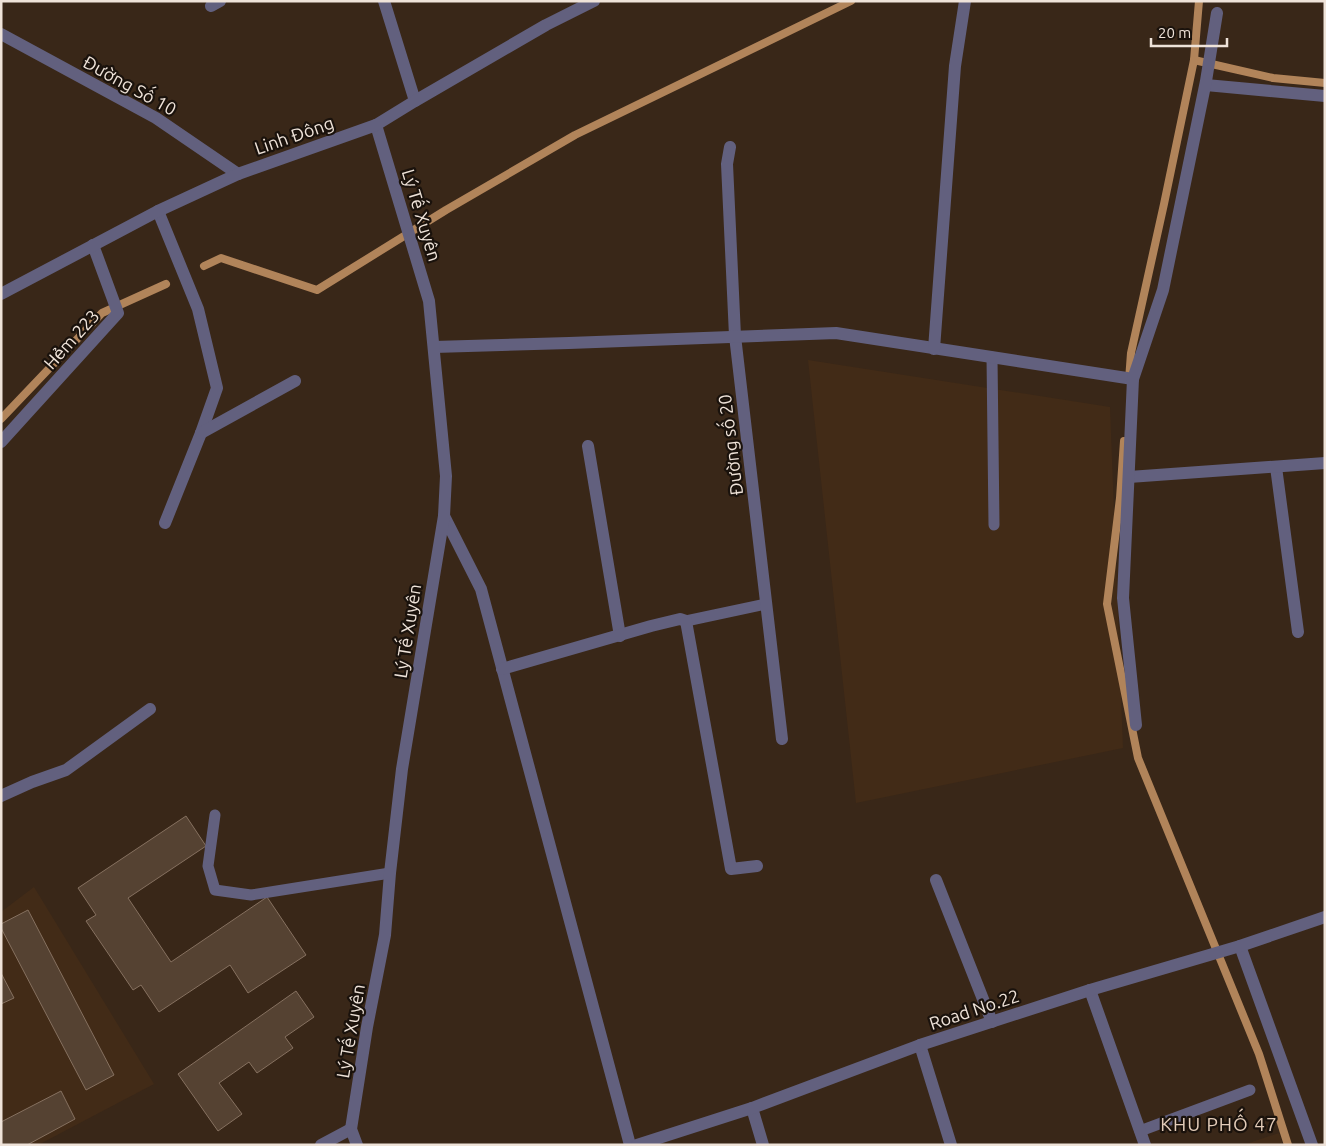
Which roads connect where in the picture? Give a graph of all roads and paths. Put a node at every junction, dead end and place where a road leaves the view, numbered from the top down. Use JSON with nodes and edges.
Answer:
{"nodes":[{"id":1,"x":384,"y":1,"type":"edge"},
{"id":2,"x":594,"y":1,"type":"edge"},
{"id":3,"x":965,"y":1,"type":"edge"},
{"id":4,"x":1217,"y":13,"type":"dead end"},
{"id":5,"x":1,"y":34,"type":"edge"},
{"id":6,"x":1206,"y":83,"type":"junction"},
{"id":7,"x":1325,"y":96,"type":"edge"},
{"id":8,"x":415,"y":101,"type":"junction"},
{"id":9,"x":376,"y":126,"type":"junction"},
{"id":10,"x":730,"y":147,"type":"dead end"},
{"id":11,"x":238,"y":174,"type":"junction"},
{"id":12,"x":158,"y":211,"type":"junction"},
{"id":13,"x":93,"y":245,"type":"junction"},
{"id":14,"x":1,"y":294,"type":"edge"},
{"id":15,"x":735,"y":336,"type":"junction"},
{"id":16,"x":434,"y":347,"type":"junction"},
{"id":17,"x":934,"y":349,"type":"junction"},
{"id":18,"x":992,"y":357,"type":"junction"},
{"id":19,"x":1132,"y":378,"type":"junction"},
{"id":20,"x":295,"y":381,"type":"dead end"},
{"id":21,"x":201,"y":433,"type":"junction"},
{"id":22,"x":1,"y":442,"type":"edge"},
{"id":23,"x":588,"y":446,"type":"dead end"},
{"id":24,"x":1325,"y":463,"type":"edge"},
{"id":25,"x":1276,"y":467,"type":"junction"},
{"id":26,"x":1129,"y":477,"type":"junction"},
{"id":27,"x":444,"y":516,"type":"junction"},
{"id":28,"x":165,"y":523,"type":"dead end"},
{"id":29,"x":994,"y":525,"type":"dead end"},
{"id":30,"x":766,"y":604,"type":"junction"},
{"id":31,"x":686,"y":621,"type":"junction"},
{"id":32,"x":1298,"y":632,"type":"dead end"},
{"id":33,"x":620,"y":636,"type":"junction"},
{"id":34,"x":502,"y":669,"type":"junction"},
{"id":35,"x":150,"y":709,"type":"dead end"},
{"id":36,"x":1136,"y":725,"type":"dead end"},
{"id":37,"x":782,"y":739,"type":"dead end"},
{"id":38,"x":1,"y":796,"type":"edge"},
{"id":39,"x":215,"y":815,"type":"dead end"},
{"id":40,"x":757,"y":866,"type":"dead end"},
{"id":41,"x":390,"y":873,"type":"junction"},
{"id":42,"x":936,"y":880,"type":"dead end"},
{"id":43,"x":1325,"y":917,"type":"edge"},
{"id":44,"x":1236,"y":947,"type":"junction"},
{"id":45,"x":1090,"y":990,"type":"junction"},
{"id":46,"x":992,"y":1022,"type":"junction"},
{"id":47,"x":920,"y":1045,"type":"junction"},
{"id":48,"x":1250,"y":1090,"type":"dead end"},
{"id":49,"x":752,"y":1108,"type":"junction"},
{"id":50,"x":351,"y":1129,"type":"junction"},
{"id":51,"x":1140,"y":1131,"type":"junction"},
{"id":52,"x":321,"y":1145,"type":"edge"},
{"id":53,"x":357,"y":1145,"type":"edge"},
{"id":54,"x":630,"y":1145,"type":"edge"},
{"id":55,"x":637,"y":1145,"type":"edge"},
{"id":56,"x":763,"y":1145,"type":"edge"},
{"id":57,"x":951,"y":1145,"type":"edge"},
{"id":58,"x":1145,"y":1145,"type":"edge"},
{"id":59,"x":1312,"y":1145,"type":"edge"}],
"edges":[{"from":1,"to":8,"type":"street"},
{"from":2,"to":8,"type":"street","name":"Linh Đông"},
{"from":3,"to":17,"type":"street"},
{"from":4,"to":6,"type":"street"},
{"from":5,"to":11,"type":"street","name":"Đường Số 10"},
{"from":6,"to":7,"type":"street"},
{"from":6,"to":19,"type":"street"},
{"from":8,"to":9,"type":"street","name":"Linh Đông"},
{"from":9,"to":11,"type":"street","name":"Linh Đông"},
{"from":9,"to":16,"type":"street","name":"Lý Tế Xuyên"},
{"from":10,"to":15,"type":"street","name":"Đường số 20"},
{"from":11,"to":12,"type":"street","name":"Linh Đông"},
{"from":12,"to":13,"type":"street","name":"Linh Đông"},
{"from":12,"to":21,"type":"street"},
{"from":13,"to":14,"type":"street","name":"Linh Đông"},
{"from":13,"to":22,"type":"street","name":"Hẻm 223"},
{"from":15,"to":16,"type":"street"},
{"from":15,"to":17,"type":"street"},
{"from":15,"to":30,"type":"street","name":"Đường số 20"},
{"from":16,"to":27,"type":"street","name":"Lý Tế Xuyên"},
{"from":17,"to":18,"type":"street"},
{"from":18,"to":19,"type":"street"},
{"from":18,"to":29,"type":"lane"},
{"from":19,"to":26,"type":"street"},
{"from":20,"to":21,"type":"street"},
{"from":21,"to":28,"type":"street"},
{"from":23,"to":33,"type":"street"},
{"from":24,"to":25,"type":"street"},
{"from":25,"to":26,"type":"street"},
{"from":25,"to":32,"type":"street"},
{"from":26,"to":36,"type":"street"},
{"from":27,"to":34,"type":"street"},
{"from":27,"to":41,"type":"street","name":"Lý Tế Xuyên"},
{"from":30,"to":31,"type":"lane"},
{"from":30,"to":37,"type":"street","name":"Đường số 20"},
{"from":31,"to":33,"type":"street"},
{"from":31,"to":40,"type":"street"},
{"from":33,"to":34,"type":"street"},
{"from":34,"to":54,"type":"street"},
{"from":35,"to":38,"type":"street"},
{"from":39,"to":41,"type":"lane"},
{"from":41,"to":50,"type":"street","name":"Lý Tế Xuyên"},
{"from":42,"to":46,"type":"street"},
{"from":43,"to":44,"type":"street","name":"Road No.22"},
{"from":44,"to":45,"type":"street","name":"Road No.22"},
{"from":44,"to":59,"type":"street"},
{"from":45,"to":46,"type":"street","name":"Road No.22"},
{"from":45,"to":51,"type":"street"},
{"from":46,"to":47,"type":"street","name":"Road No.22"},
{"from":47,"to":49,"type":"street","name":"Road No.22"},
{"from":47,"to":57,"type":"street"},
{"from":48,"to":51,"type":"lane"},
{"from":49,"to":55,"type":"street","name":"Road No.22"},
{"from":49,"to":56,"type":"street"},
{"from":50,"to":52,"type":"street"},
{"from":50,"to":53,"type":"street","name":"Lý Tế Xuyên"},
{"from":51,"to":58,"type":"street"}]}
